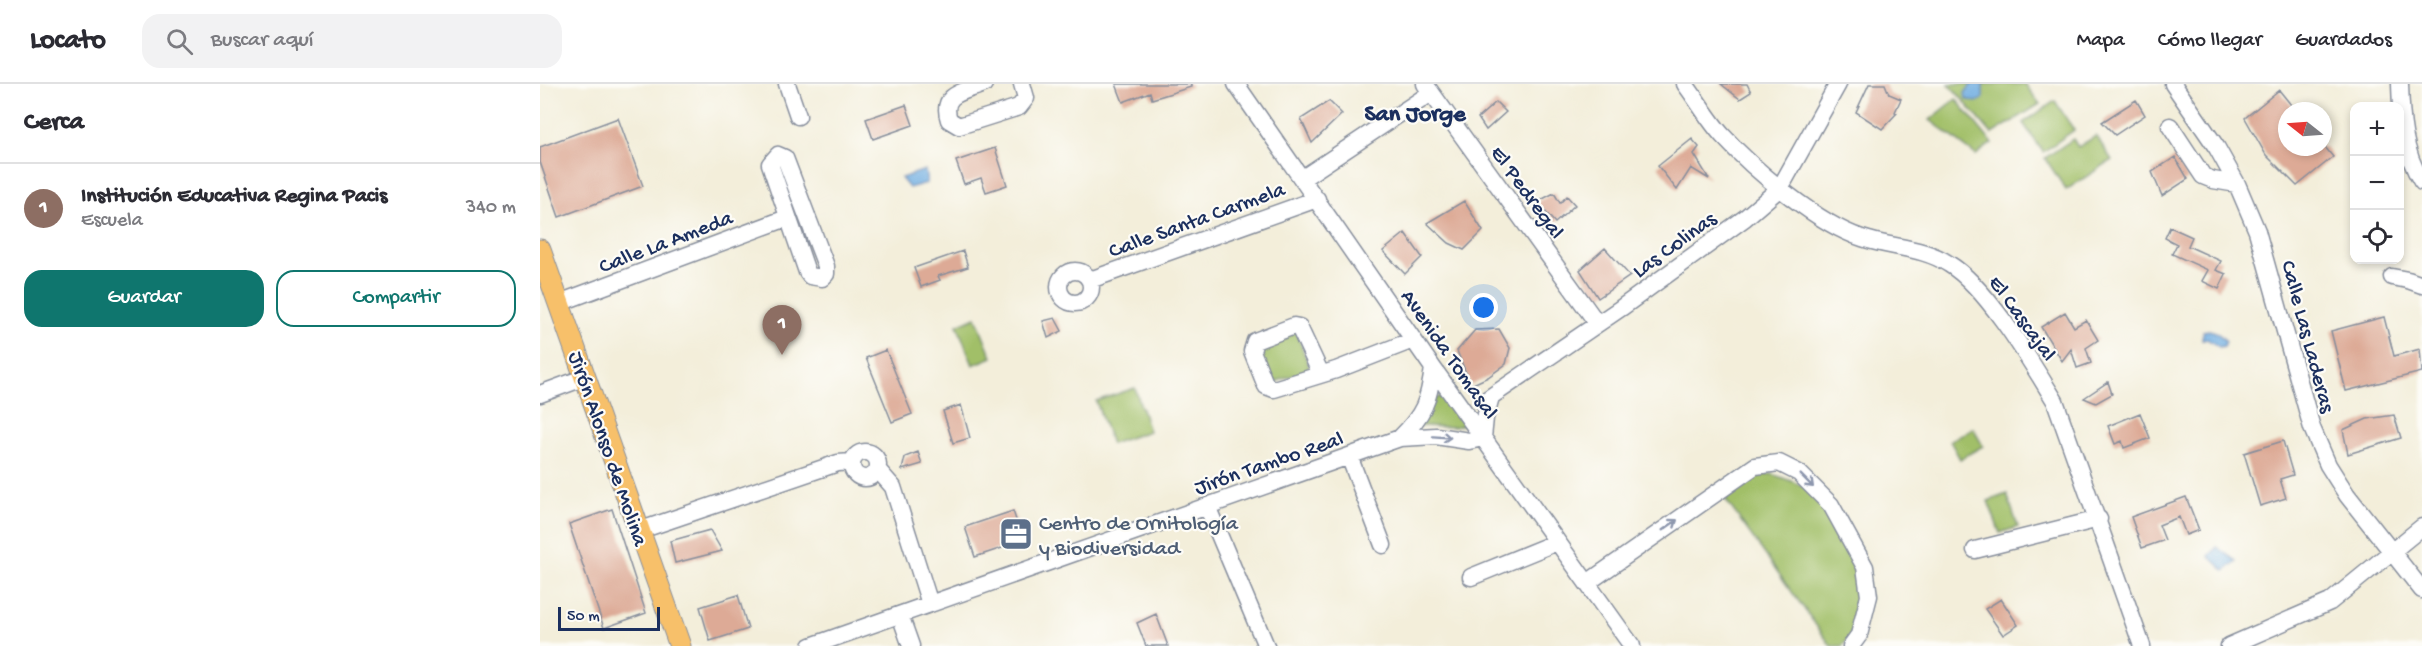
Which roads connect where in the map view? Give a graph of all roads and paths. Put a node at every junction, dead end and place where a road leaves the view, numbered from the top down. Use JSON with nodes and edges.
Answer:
{"nodes":[{"id":1,"x":787,"y":84,"type":"edge"},
{"id":2,"x":984,"y":84,"type":"edge"},
{"id":3,"x":1022,"y":84,"type":"edge"},
{"id":4,"x":1236,"y":84,"type":"edge"},
{"id":5,"x":1685,"y":84,"type":"edge"},
{"id":6,"x":1838,"y":84,"type":"edge"},
{"id":7,"x":2172,"y":84,"type":"edge"},
{"id":8,"x":2400,"y":84,"type":"edge"},
{"id":9,"x":1428,"y":88,"type":"edge"},
{"id":10,"x":798,"y":116,"type":"dead end"},
{"id":11,"x":2170,"y":126,"type":"dead end"},
{"id":12,"x":2420,"y":172,"type":"edge"},
{"id":13,"x":1303,"y":178,"type":"junction"},
{"id":14,"x":2237,"y":184,"type":"junction"},
{"id":15,"x":1780,"y":188,"type":"junction"},
{"id":16,"x":1317,"y":199,"type":"junction"},
{"id":17,"x":787,"y":218,"type":"junction"},
{"id":18,"x":540,"y":250,"type":"edge"},
{"id":19,"x":2392,"y":277,"type":"dead end"},
{"id":20,"x":1090,"y":280,"type":"dead end"},
{"id":21,"x":2422,"y":285,"type":"edge"},
{"id":22,"x":559,"y":303,"type":"junction"},
{"id":23,"x":1597,"y":324,"type":"junction"},
{"id":24,"x":1413,"y":340,"type":"junction"},
{"id":25,"x":1433,"y":368,"type":"junction"},
{"id":26,"x":1321,"y":374,"type":"dead end"},
{"id":27,"x":586,"y":377,"type":"junction"},
{"id":28,"x":540,"y":394,"type":"edge"},
{"id":29,"x":1491,"y":397,"type":"junction"},
{"id":30,"x":1466,"y":414,"type":"junction"},
{"id":31,"x":1400,"y":438,"type":"junction"},
{"id":32,"x":1483,"y":438,"type":"junction"},
{"id":33,"x":1349,"y":456,"type":"junction"},
{"id":34,"x":1207,"y":506,"type":"junction"},
{"id":35,"x":2099,"y":519,"type":"junction"},
{"id":36,"x":2422,"y":527,"type":"edge"},
{"id":37,"x":638,"y":531,"type":"junction"},
{"id":38,"x":1557,"y":542,"type":"junction"},
{"id":39,"x":1383,"y":545,"type":"dead end"},
{"id":40,"x":1975,"y":550,"type":"dead end"},
{"id":41,"x":2391,"y":551,"type":"junction"},
{"id":42,"x":1471,"y":577,"type":"dead end"},
{"id":43,"x":1587,"y":583,"type":"junction"},
{"id":44,"x":2422,"y":590,"type":"edge"},
{"id":45,"x":930,"y":604,"type":"junction"},
{"id":46,"x":900,"y":615,"type":"junction"},
{"id":47,"x":680,"y":646,"type":"edge"},
{"id":48,"x":811,"y":646,"type":"edge"},
{"id":49,"x":910,"y":646,"type":"edge"},
{"id":50,"x":1266,"y":646,"type":"edge"},
{"id":51,"x":1632,"y":646,"type":"edge"},
{"id":52,"x":1851,"y":646,"type":"edge"},
{"id":53,"x":2142,"y":646,"type":"edge"},
{"id":54,"x":2229,"y":646,"type":"edge"}],
"edges":[{"from":1,"to":10,"type":"street"},
{"from":2,"to":3,"type":"street"},
{"from":4,"to":13,"type":"street","name":"Avenida Tomasal"},
{"from":5,"to":15,"type":"street","name":"El Cascajal"},
{"from":6,"to":15,"type":"street","name":"Las Colinas"},
{"from":7,"to":14,"type":"street","name":"Calle Las Laderas"},
{"from":8,"to":12,"type":"street"},
{"from":9,"to":13,"type":"street"},
{"from":9,"to":23,"type":"street","name":"El Pedregal"},
{"from":11,"to":14,"type":"street"},
{"from":13,"to":16,"type":"street","name":"Avenida Tomasal"},
{"from":14,"to":41,"type":"street","name":"Calle Las Laderas"},
{"from":15,"to":23,"type":"street","name":"Las Colinas"},
{"from":15,"to":35,"type":"street","name":"El Cascajal"},
{"from":16,"to":20,"type":"street","name":"Calle Santa Carmela"},
{"from":16,"to":24,"type":"street","name":"Avenida Tomasal"},
{"from":17,"to":17,"type":"street"},
{"from":17,"to":22,"type":"street","name":"Calle La Ameda"},
{"from":18,"to":22,"type":"main road","name":"Jirón Alonso de Molina"},
{"from":19,"to":21,"type":"street"},
{"from":22,"to":27,"type":"main road","name":"Jirón Alonso de Molina"},
{"from":23,"to":29,"type":"street","name":"Las Colinas"},
{"from":24,"to":25,"type":"street","name":"Avenida Tomasal"},
{"from":24,"to":26,"type":"street"},
{"from":25,"to":30,"type":"street","name":"Avenida Tomasal"},
{"from":25,"to":31,"type":"street","name":"Jirón Tambo Real"},
{"from":27,"to":28,"type":"street"},
{"from":27,"to":37,"type":"main road","name":"Jirón Alonso de Molina"},
{"from":29,"to":30,"type":"street","name":"Las Colinas"},
{"from":29,"to":32,"type":"street"},
{"from":30,"to":32,"type":"street","name":"Avenida Tomasal"},
{"from":31,"to":32,"type":"street","name":"Jirón Tambo Real","one_way":true},
{"from":31,"to":33,"type":"street","name":"Jirón Tambo Real"},
{"from":32,"to":38,"type":"street","name":"Avenida Tomasal"},
{"from":33,"to":34,"type":"street","name":"Jirón Tambo Real"},
{"from":33,"to":39,"type":"street"},
{"from":34,"to":45,"type":"street","name":"Jirón Tambo Real"},
{"from":34,"to":50,"type":"street"},
{"from":35,"to":40,"type":"street"},
{"from":35,"to":53,"type":"street","name":"El Cascajal"},
{"from":36,"to":41,"type":"street"},
{"from":37,"to":45,"type":"street"},
{"from":37,"to":47,"type":"main road","name":"Jirón Alonso de Molina"},
{"from":38,"to":42,"type":"street"},
{"from":38,"to":43,"type":"street","name":"Avenida Tomasal"},
{"from":41,"to":44,"type":"street","name":"Calle Las Laderas"},
{"from":41,"to":54,"type":"street"},
{"from":43,"to":51,"type":"street","name":"Avenida Tomasal"},
{"from":43,"to":52,"type":"street","one_way":true},
{"from":45,"to":46,"type":"street","name":"Jirón Tambo Real"},
{"from":46,"to":48,"type":"street","name":"Jirón Tambo Real"},
{"from":46,"to":49,"type":"street"}]}
